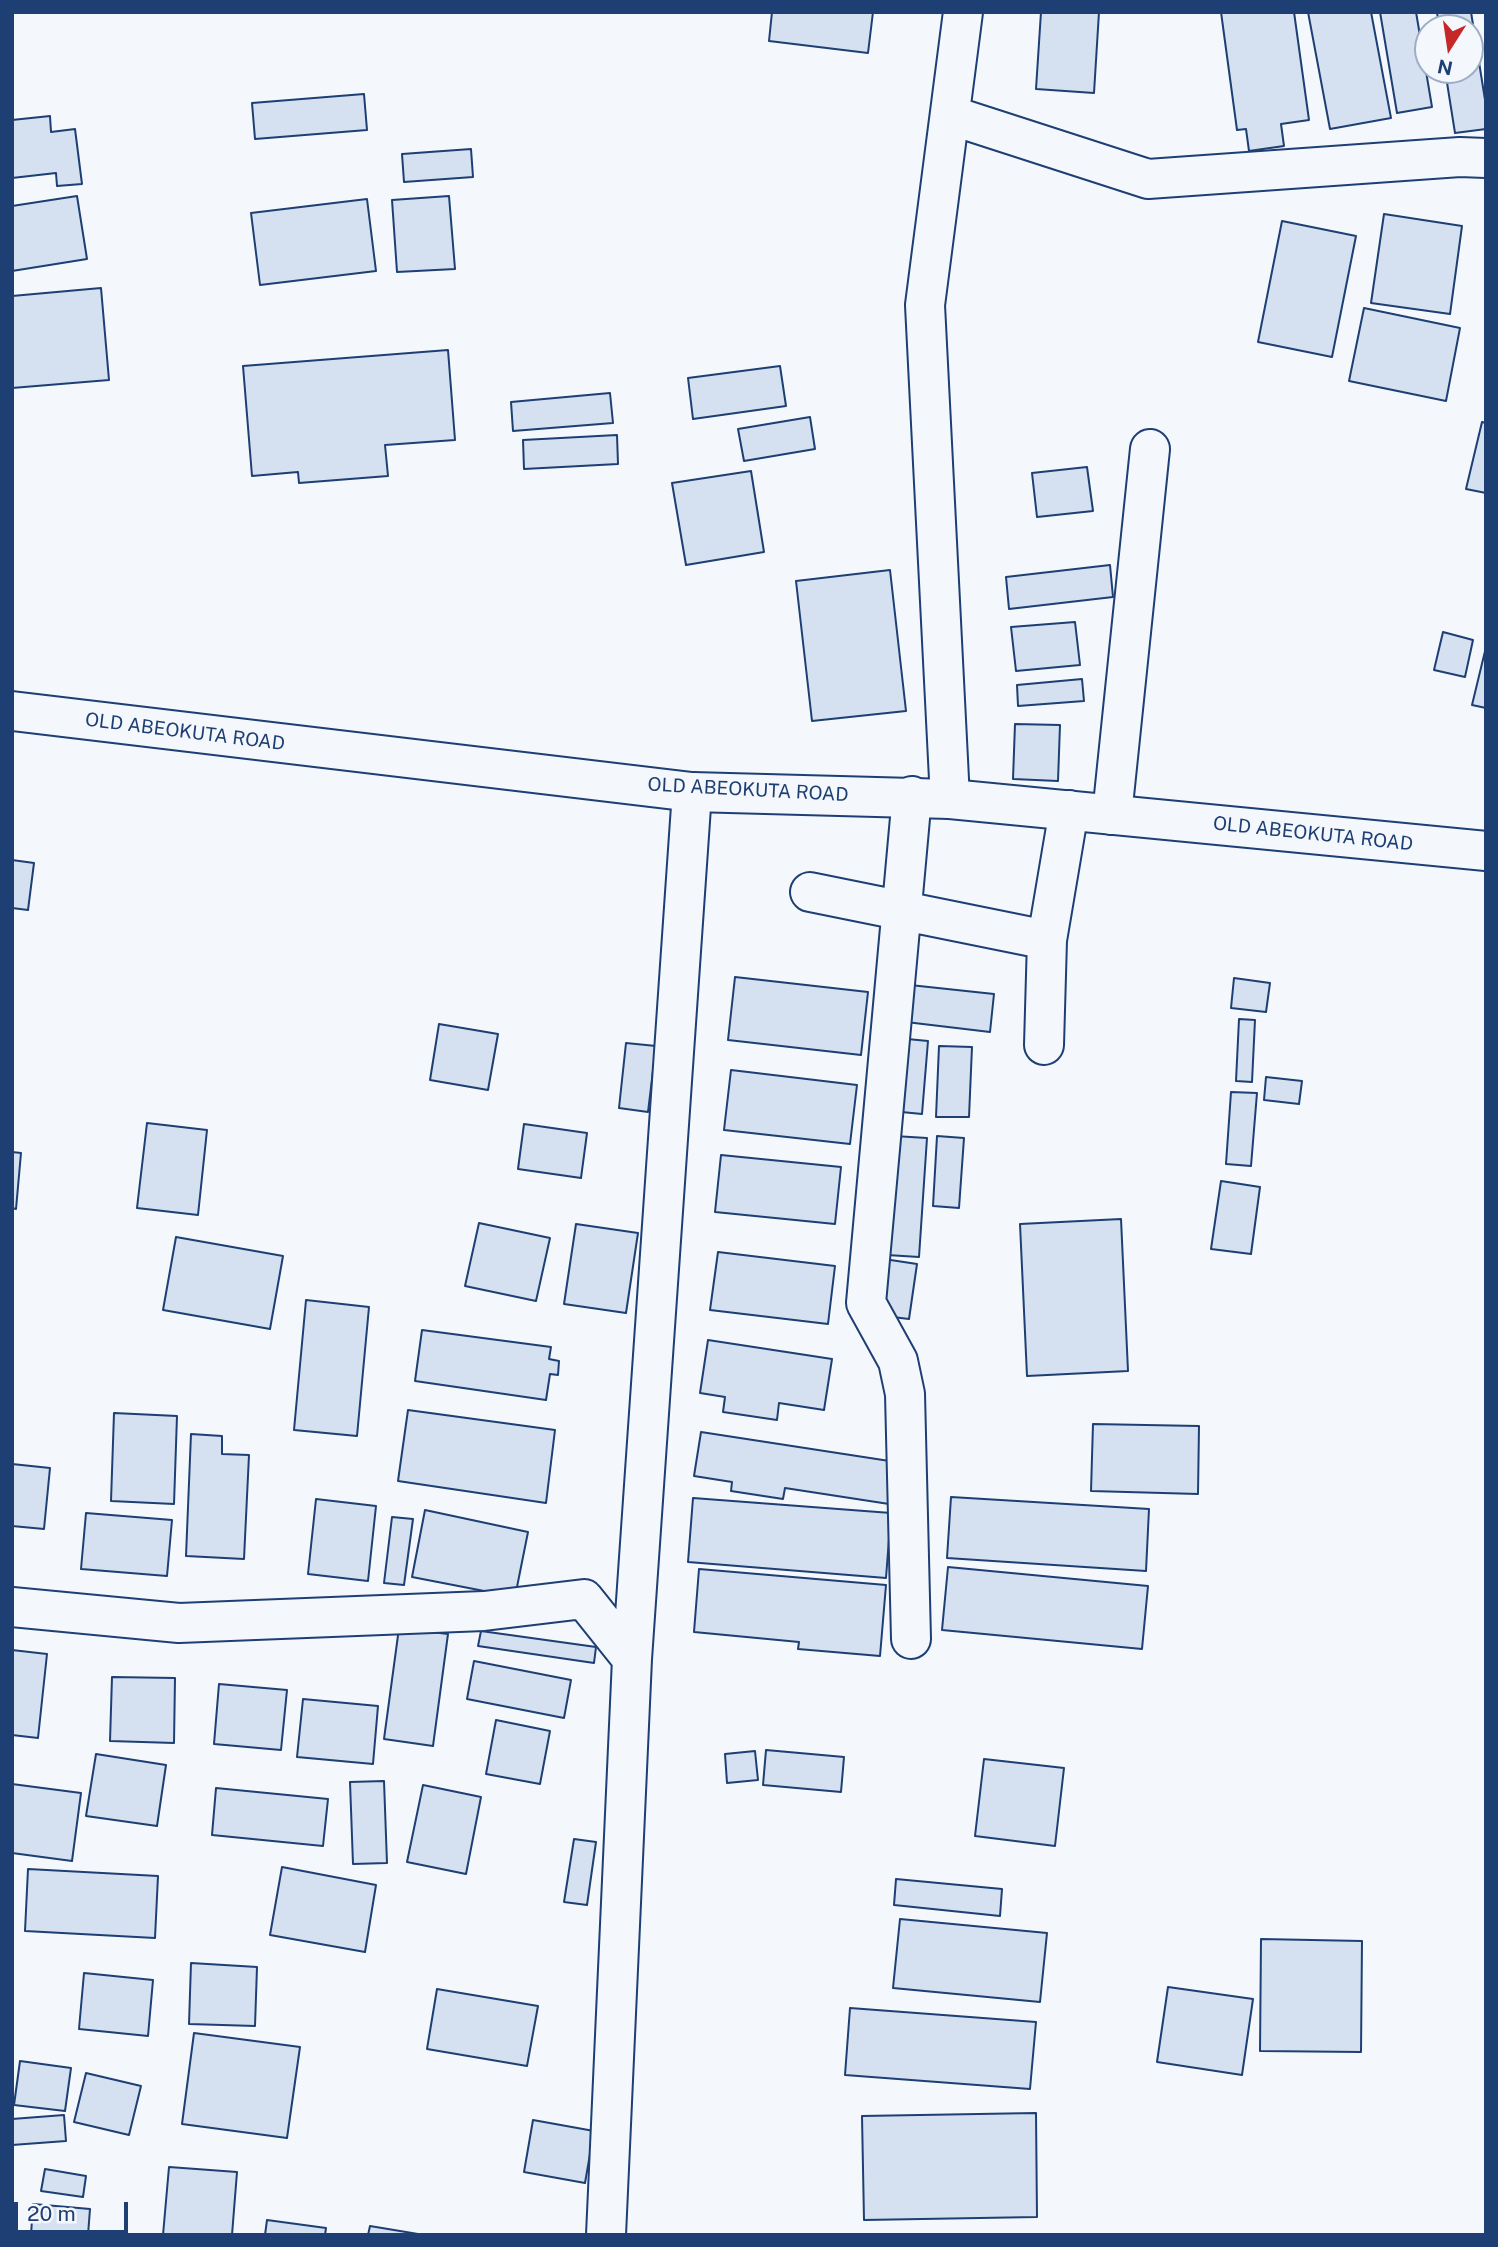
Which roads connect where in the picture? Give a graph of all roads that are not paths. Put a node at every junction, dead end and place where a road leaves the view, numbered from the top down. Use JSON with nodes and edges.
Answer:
{"nodes":[{"id":1,"x":963,"y":12,"type":"edge"},
{"id":2,"x":950,"y":115,"type":"junction"},
{"id":3,"x":1486,"y":158,"type":"edge"},
{"id":4,"x":1150,"y":449,"type":"dead end"},
{"id":5,"x":12,"y":711,"type":"edge"},
{"id":6,"x":692,"y":792,"type":"junction"},
{"id":7,"x":912,"y":796,"type":"junction"},
{"id":8,"x":950,"y":799,"type":"junction"},
{"id":9,"x":1069,"y":810,"type":"junction"},
{"id":10,"x":1112,"y":814,"type":"junction"},
{"id":11,"x":1486,"y":851,"type":"edge"},
{"id":12,"x":810,"y":892,"type":"dead end"},
{"id":13,"x":900,"y":910,"type":"junction"},
{"id":14,"x":1047,"y":940,"type":"junction"},
{"id":15,"x":1044,"y":1045,"type":"dead end"},
{"id":16,"x":12,"y":1607,"type":"edge"},
{"id":17,"x":911,"y":1639,"type":"dead end"},
{"id":18,"x":632,"y":1659,"type":"junction"},
{"id":19,"x":606,"y":2235,"type":"edge"}],
"edges":[{"from":1,"to":2,"type":"main road"},
{"from":2,"to":3,"type":"main road"},
{"from":2,"to":8,"type":"main road"},
{"from":4,"to":10,"type":"main road"},
{"from":5,"to":6,"type":"main road","name":"OLD ABEOKUTA ROAD"},
{"from":6,"to":7,"type":"main road","name":"OLD ABEOKUTA ROAD"},
{"from":6,"to":18,"type":"main road"},
{"from":7,"to":8,"type":"main road","name":"OLD ABEOKUTA ROAD"},
{"from":7,"to":13,"type":"main road"},
{"from":8,"to":9,"type":"main road","name":"OLD ABEOKUTA ROAD"},
{"from":9,"to":10,"type":"main road","name":"OLD ABEOKUTA ROAD"},
{"from":9,"to":14,"type":"main road"},
{"from":10,"to":11,"type":"main road","name":"OLD ABEOKUTA ROAD"},
{"from":12,"to":13,"type":"main road"},
{"from":13,"to":14,"type":"main road"},
{"from":13,"to":17,"type":"main road"},
{"from":14,"to":15,"type":"main road"},
{"from":16,"to":18,"type":"main road"},
{"from":18,"to":19,"type":"main road"}]}
